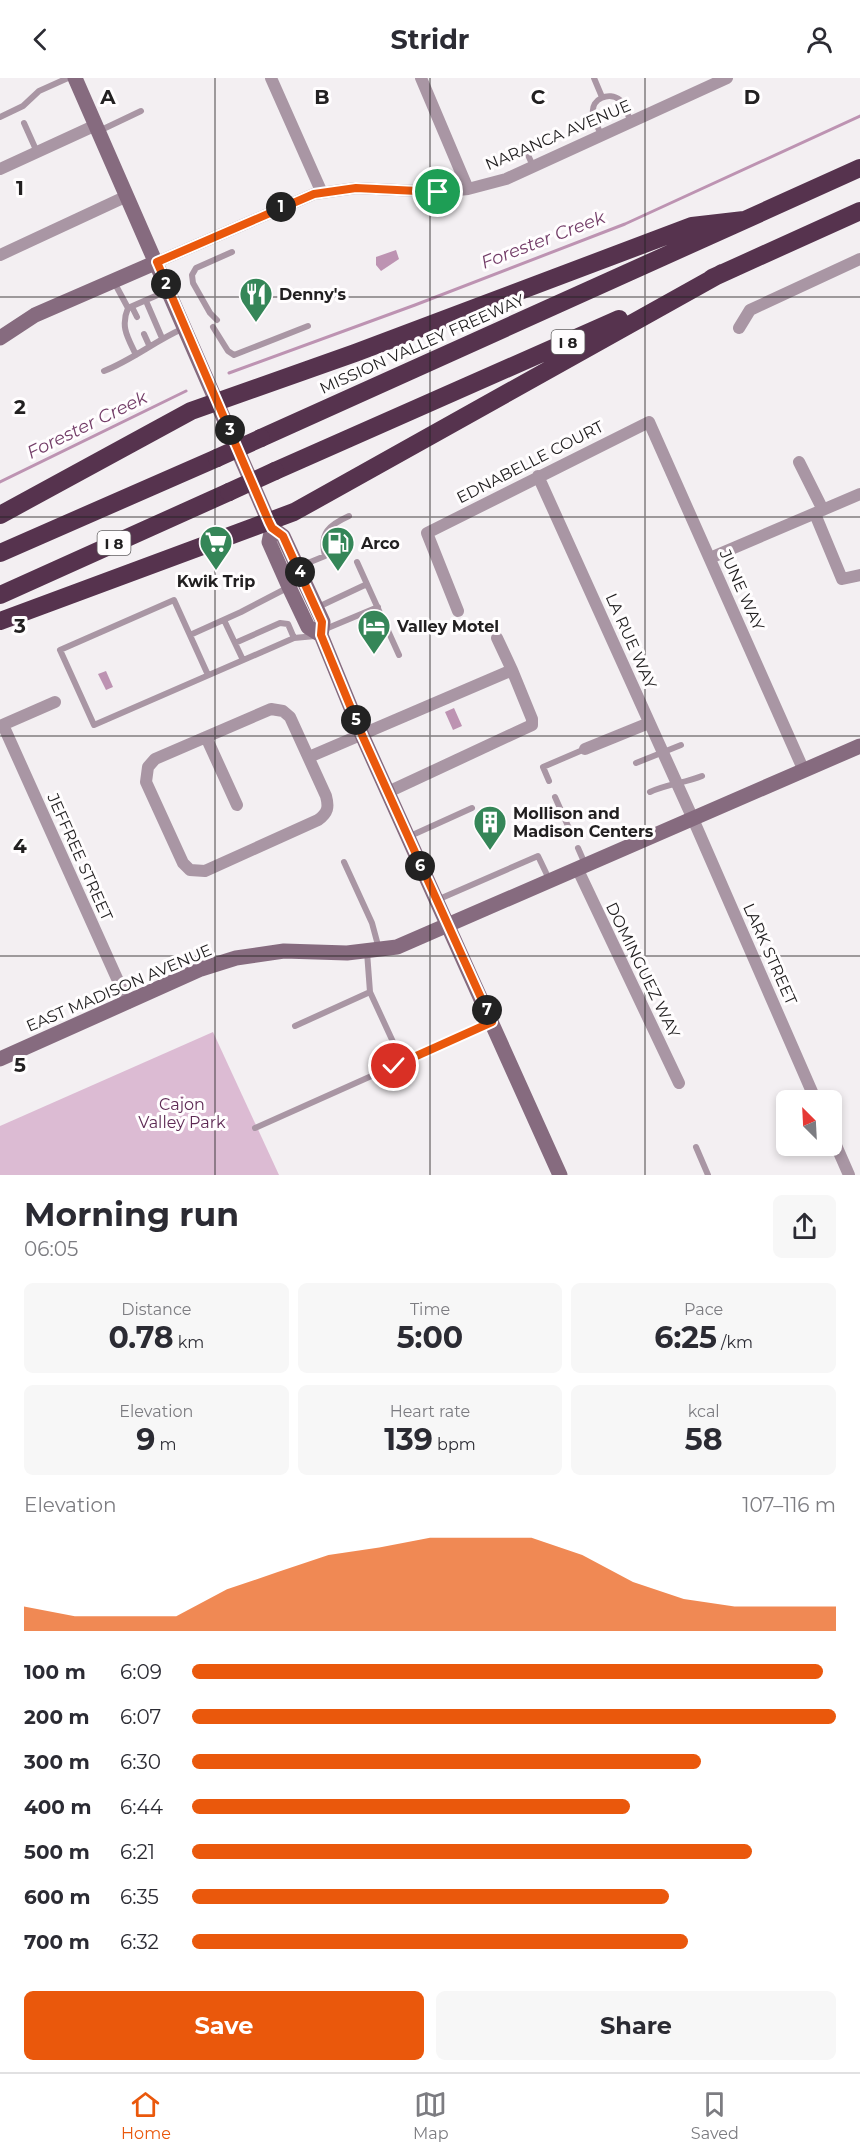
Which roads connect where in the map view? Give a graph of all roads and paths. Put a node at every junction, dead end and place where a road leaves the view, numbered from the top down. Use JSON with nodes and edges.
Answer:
{"nodes":[{"id":1,"x":68,"y":78,"type":"edge"},
{"id":2,"x":75,"y":78,"type":"edge"},
{"id":3,"x":271,"y":78,"type":"edge"},
{"id":4,"x":420,"y":78,"type":"edge"},
{"id":5,"x":594,"y":78,"type":"edge"},
{"id":6,"x":728,"y":78,"type":"edge"},
{"id":7,"x":602,"y":97,"type":"junction"},
{"id":8,"x":141,"y":111,"type":"dead end"},
{"id":9,"x":0,"y":117,"type":"edge"},
{"id":10,"x":24,"y":123,"type":"dead end"},
{"id":11,"x":631,"y":123,"type":"junction"},
{"id":12,"x":97,"y":128,"type":"junction"},
{"id":13,"x":602,"y":136,"type":"junction"},
{"id":14,"x":523,"y":144,"type":"dead end"},
{"id":15,"x":37,"y":152,"type":"junction"},
{"id":16,"x":533,"y":166,"type":"junction"},
{"id":17,"x":0,"y":168,"type":"edge"},
{"id":18,"x":860,"y":168,"type":"edge"},
{"id":19,"x":468,"y":189,"type":"junction"},
{"id":20,"x":322,"y":193,"type":"junction"},
{"id":21,"x":127,"y":196,"type":"junction"},
{"id":22,"x":860,"y":211,"type":"edge"},
{"id":23,"x":744,"y":219,"type":"junction"},
{"id":24,"x":232,"y":252,"type":"dead end"},
{"id":25,"x":0,"y":255,"type":"edge"},
{"id":26,"x":860,"y":259,"type":"edge"},
{"id":27,"x":157,"y":262,"type":"junction"},
{"id":28,"x":722,"y":273,"type":"junction"},
{"id":29,"x":113,"y":280,"type":"junction"},
{"id":30,"x":169,"y":290,"type":"junction"},
{"id":31,"x":146,"y":301,"type":"junction"},
{"id":32,"x":130,"y":307,"type":"junction"},
{"id":33,"x":137,"y":317,"type":"dead end"},
{"id":34,"x":217,"y":320,"type":"dead end"},
{"id":35,"x":308,"y":326,"type":"dead end"},
{"id":36,"x":186,"y":327,"type":"junction"},
{"id":37,"x":213,"y":327,"type":"dead end"},
{"id":38,"x":739,"y":328,"type":"dead end"},
{"id":39,"x":144,"y":334,"type":"dead end"},
{"id":40,"x":0,"y":338,"type":"edge"},
{"id":41,"x":162,"y":338,"type":"junction"},
{"id":42,"x":149,"y":345,"type":"junction"},
{"id":43,"x":136,"y":355,"type":"junction"},
{"id":44,"x":104,"y":371,"type":"dead end"},
{"id":45,"x":218,"y":402,"type":"junction"},
{"id":46,"x":649,"y":422,"type":"joint"},
{"id":47,"x":799,"y":462,"type":"dead end"},
{"id":48,"x":537,"y":476,"type":"junction"},
{"id":49,"x":860,"y":494,"type":"edge"},
{"id":50,"x":819,"y":512,"type":"junction"},
{"id":51,"x":0,"y":515,"type":"edge"},
{"id":52,"x":349,"y":516,"type":"dead end"},
{"id":53,"x":271,"y":525,"type":"junction"},
{"id":54,"x":0,"y":553,"type":"edge"},
{"id":55,"x":710,"y":558,"type":"junction"},
{"id":56,"x":357,"y":562,"type":"dead end"},
{"id":57,"x":298,"y":567,"type":"junction"},
{"id":58,"x":860,"y":575,"type":"edge"},
{"id":59,"x":367,"y":584,"type":"junction"},
{"id":60,"x":290,"y":589,"type":"junction"},
{"id":61,"x":0,"y":595,"type":"edge"},
{"id":62,"x":378,"y":607,"type":"junction"},
{"id":63,"x":316,"y":608,"type":"junction"},
{"id":64,"x":458,"y":611,"type":"dead end"},
{"id":65,"x":224,"y":620,"type":"junction"},
{"id":66,"x":0,"y":621,"type":"edge"},
{"id":67,"x":321,"y":633,"type":"junction"},
{"id":68,"x":189,"y":635,"type":"junction"},
{"id":69,"x":294,"y":638,"type":"junction"},
{"id":70,"x":497,"y":638,"type":"dead end"},
{"id":71,"x":235,"y":643,"type":"junction"},
{"id":72,"x":399,"y":655,"type":"dead end"},
{"id":73,"x":243,"y":660,"type":"junction"},
{"id":74,"x":512,"y":670,"type":"junction"},
{"id":75,"x":208,"y":675,"type":"junction"},
{"id":76,"x":55,"y":702,"type":"dead end"},
{"id":77,"x":649,"y":723,"type":"junction"},
{"id":78,"x":1,"y":725,"type":"edge"},
{"id":79,"x":362,"y":735,"type":"junction"},
{"id":80,"x":206,"y":737,"type":"junction"},
{"id":81,"x":681,"y":745,"type":"dead end"},
{"id":82,"x":860,"y":746,"type":"edge"},
{"id":83,"x":585,"y":749,"type":"joint"},
{"id":84,"x":662,"y":752,"type":"junction"},
{"id":85,"x":309,"y":757,"type":"junction"},
{"id":86,"x":636,"y":763,"type":"dead end"},
{"id":87,"x":804,"y":771,"type":"junction"},
{"id":88,"x":702,"y":776,"type":"dead end"},
{"id":89,"x":549,"y":782,"type":"dead end"},
{"id":90,"x":676,"y":783,"type":"junction"},
{"id":91,"x":388,"y":792,"type":"junction"},
{"id":92,"x":650,"y":792,"type":"dead end"},
{"id":93,"x":555,"y":797,"type":"dead end"},
{"id":94,"x":237,"y":805,"type":"dead end"},
{"id":95,"x":472,"y":808,"type":"dead end"},
{"id":96,"x":693,"y":819,"type":"junction"},
{"id":97,"x":572,"y":835,"type":"dead end"},
{"id":98,"x":407,"y":837,"type":"junction"},
{"id":99,"x":578,"y":849,"type":"dead end"},
{"id":100,"x":344,"y":862,"type":"dead end"},
{"id":101,"x":582,"y":869,"type":"junction"},
{"id":102,"x":551,"y":883,"type":"junction"},
{"id":103,"x":436,"y":900,"type":"junction"},
{"id":104,"x":447,"y":927,"type":"junction"},
{"id":105,"x":373,"y":950,"type":"junction"},
{"id":106,"x":370,"y":992,"type":"junction"},
{"id":107,"x":128,"y":1003,"type":"junction"},
{"id":108,"x":492,"y":1022,"type":"junction"},
{"id":109,"x":295,"y":1026,"type":"dead end"},
{"id":110,"x":394,"y":1044,"type":"dead end"},
{"id":111,"x":0,"y":1059,"type":"edge"},
{"id":112,"x":679,"y":1083,"type":"dead end"},
{"id":113,"x":811,"y":1090,"type":"edge"},
{"id":114,"x":255,"y":1128,"type":"dead end"},
{"id":115,"x":696,"y":1147,"type":"dead end"},
{"id":116,"x":841,"y":1156,"type":"edge"},
{"id":117,"x":560,"y":1175,"type":"edge"},
{"id":118,"x":708,"y":1175,"type":"edge"},
{"id":119,"x":849,"y":1175,"type":"edge"}],
"edges":[{"from":1,"to":9,"type":"lane"},
{"from":2,"to":12,"type":"main road"},
{"from":3,"to":20,"type":"street"},
{"from":4,"to":19,"type":"street"},
{"from":5,"to":7,"type":"lane"},
{"from":6,"to":11,"type":"street","name":"NARANCA AVENUE"},
{"from":7,"to":11,"type":"lane"},
{"from":7,"to":13,"type":"lane"},
{"from":8,"to":12,"type":"lane"},
{"from":10,"to":15,"type":"lane"},
{"from":11,"to":13,"type":"street","name":"NARANCA AVENUE"},
{"from":12,"to":15,"type":"street"},
{"from":12,"to":21,"type":"main road"},
{"from":13,"to":16,"type":"street","name":"NARANCA AVENUE"},
{"from":14,"to":16,"type":"lane"},
{"from":15,"to":17,"type":"street"},
{"from":16,"to":19,"type":"street","name":"NARANCA AVENUE"},
{"from":18,"to":23,"type":"highway","name":"MISSION VALLEY FREEWAY","number":"I 8"},
{"from":19,"to":20,"type":"street","name":"NARANCA AVENUE"},
{"from":20,"to":27,"type":"street","name":"NARANCA AVENUE"},
{"from":21,"to":25,"type":"street"},
{"from":21,"to":27,"type":"main road"},
{"from":22,"to":28,"type":"highway","number":"I 8"},
{"from":23,"to":45,"type":"highway"},
{"from":23,"to":54,"type":"highway","name":"MISSION VALLEY FREEWAY","number":"I 8","bridge":true},
{"from":24,"to":34,"type":"lane"},
{"from":26,"to":38,"type":"street"},
{"from":27,"to":29,"type":"main road"},
{"from":27,"to":30,"type":"main road"},
{"from":28,"to":53,"type":"highway"},
{"from":28,"to":61,"type":"highway","number":"I 8","bridge":true},
{"from":29,"to":32,"type":"lane"},
{"from":29,"to":40,"type":"main road"},
{"from":30,"to":31,"type":"lane"},
{"from":30,"to":36,"type":"main road"},
{"from":31,"to":32,"type":"lane"},
{"from":31,"to":41,"type":"lane"},
{"from":32,"to":33,"type":"lane"},
{"from":32,"to":43,"type":"lane"},
{"from":35,"to":37,"type":"lane"},
{"from":36,"to":41,"type":"lane"},
{"from":36,"to":45,"type":"main road"},
{"from":39,"to":42,"type":"lane"},
{"from":41,"to":42,"type":"lane"},
{"from":42,"to":43,"type":"lane"},
{"from":43,"to":44,"type":"lane"},
{"from":45,"to":51,"type":"highway"},
{"from":45,"to":53,"type":"main road"},
{"from":46,"to":48,"type":"street","name":"EDNABELLE COURT"},
{"from":46,"to":55,"type":"street","name":"JUNE WAY"},
{"from":47,"to":50,"type":"street"},
{"from":48,"to":64,"type":"street","name":"EDNABELLE COURT"},
{"from":48,"to":77,"type":"street","name":"LA RUE WAY"},
{"from":49,"to":50,"type":"street"},
{"from":50,"to":55,"type":"street"},
{"from":50,"to":58,"type":"street"},
{"from":52,"to":57,"type":"lane"},
{"from":53,"to":57,"type":"main road"},
{"from":53,"to":60,"type":"main road"},
{"from":53,"to":66,"type":"highway"},
{"from":55,"to":87,"type":"street","name":"JUNE WAY"},
{"from":56,"to":59,"type":"lane"},
{"from":57,"to":63,"type":"main road"},
{"from":59,"to":62,"type":"lane"},
{"from":59,"to":63,"type":"lane"},
{"from":60,"to":63,"type":"main road"},
{"from":60,"to":65,"type":"lane"},
{"from":60,"to":67,"type":"main road"},
{"from":62,"to":67,"type":"lane"},
{"from":62,"to":72,"type":"lane"},
{"from":63,"to":67,"type":"main road"},
{"from":65,"to":68,"type":"lane"},
{"from":65,"to":71,"type":"lane"},
{"from":67,"to":69,"type":"lane"},
{"from":67,"to":79,"type":"main road"},
{"from":68,"to":75,"type":"lane"},
{"from":68,"to":75,"type":"lane"},
{"from":69,"to":71,"type":"lane"},
{"from":69,"to":73,"type":"lane"},
{"from":70,"to":74,"type":"street"},
{"from":71,"to":73,"type":"lane"},
{"from":73,"to":75,"type":"lane"},
{"from":74,"to":79,"type":"street"},
{"from":74,"to":91,"type":"street"},
{"from":76,"to":78,"type":"street"},
{"from":77,"to":83,"type":"street"},
{"from":77,"to":84,"type":"street","name":"LA RUE WAY"},
{"from":78,"to":107,"type":"street","name":"JEFFREE STREET"},
{"from":79,"to":85,"type":"street"},
{"from":79,"to":91,"type":"main road"},
{"from":80,"to":85,"type":"street"},
{"from":80,"to":85,"type":"street"},
{"from":80,"to":94,"type":"street"},
{"from":81,"to":84,"type":"lane"},
{"from":82,"to":87,"type":"main road","name":"EAST MADISON AVENUE"},
{"from":83,"to":89,"type":"lane"},
{"from":84,"to":86,"type":"lane"},
{"from":84,"to":90,"type":"street","name":"LA RUE WAY"},
{"from":87,"to":96,"type":"main road","name":"EAST MADISON AVENUE"},
{"from":88,"to":90,"type":"lane"},
{"from":90,"to":92,"type":"lane"},
{"from":90,"to":96,"type":"street","name":"LA RUE WAY"},
{"from":91,"to":98,"type":"main road"},
{"from":93,"to":97,"type":"lane"},
{"from":95,"to":98,"type":"lane"},
{"from":96,"to":101,"type":"main road","name":"EAST MADISON AVENUE"},
{"from":96,"to":113,"type":"street","name":"LARK STREET"},
{"from":98,"to":103,"type":"main road"},
{"from":99,"to":101,"type":"lane"},
{"from":100,"to":105,"type":"lane"},
{"from":101,"to":102,"type":"main road","name":"EAST MADISON AVENUE"},
{"from":101,"to":112,"type":"street","name":"DOMINGUEZ WAY"},
{"from":102,"to":103,"type":"lane"},
{"from":102,"to":104,"type":"main road","name":"EAST MADISON AVENUE"},
{"from":103,"to":104,"type":"main road"},
{"from":104,"to":105,"type":"main road","name":"EAST MADISON AVENUE"},
{"from":104,"to":108,"type":"main road"},
{"from":105,"to":106,"type":"lane"},
{"from":105,"to":107,"type":"main road","name":"EAST MADISON AVENUE"},
{"from":106,"to":109,"type":"lane"},
{"from":106,"to":110,"type":"lane"},
{"from":107,"to":111,"type":"main road","name":"EAST MADISON AVENUE"},
{"from":108,"to":114,"type":"lane"},
{"from":108,"to":117,"type":"main road"},
{"from":115,"to":118,"type":"lane"},
{"from":116,"to":119,"type":"street"}]}
